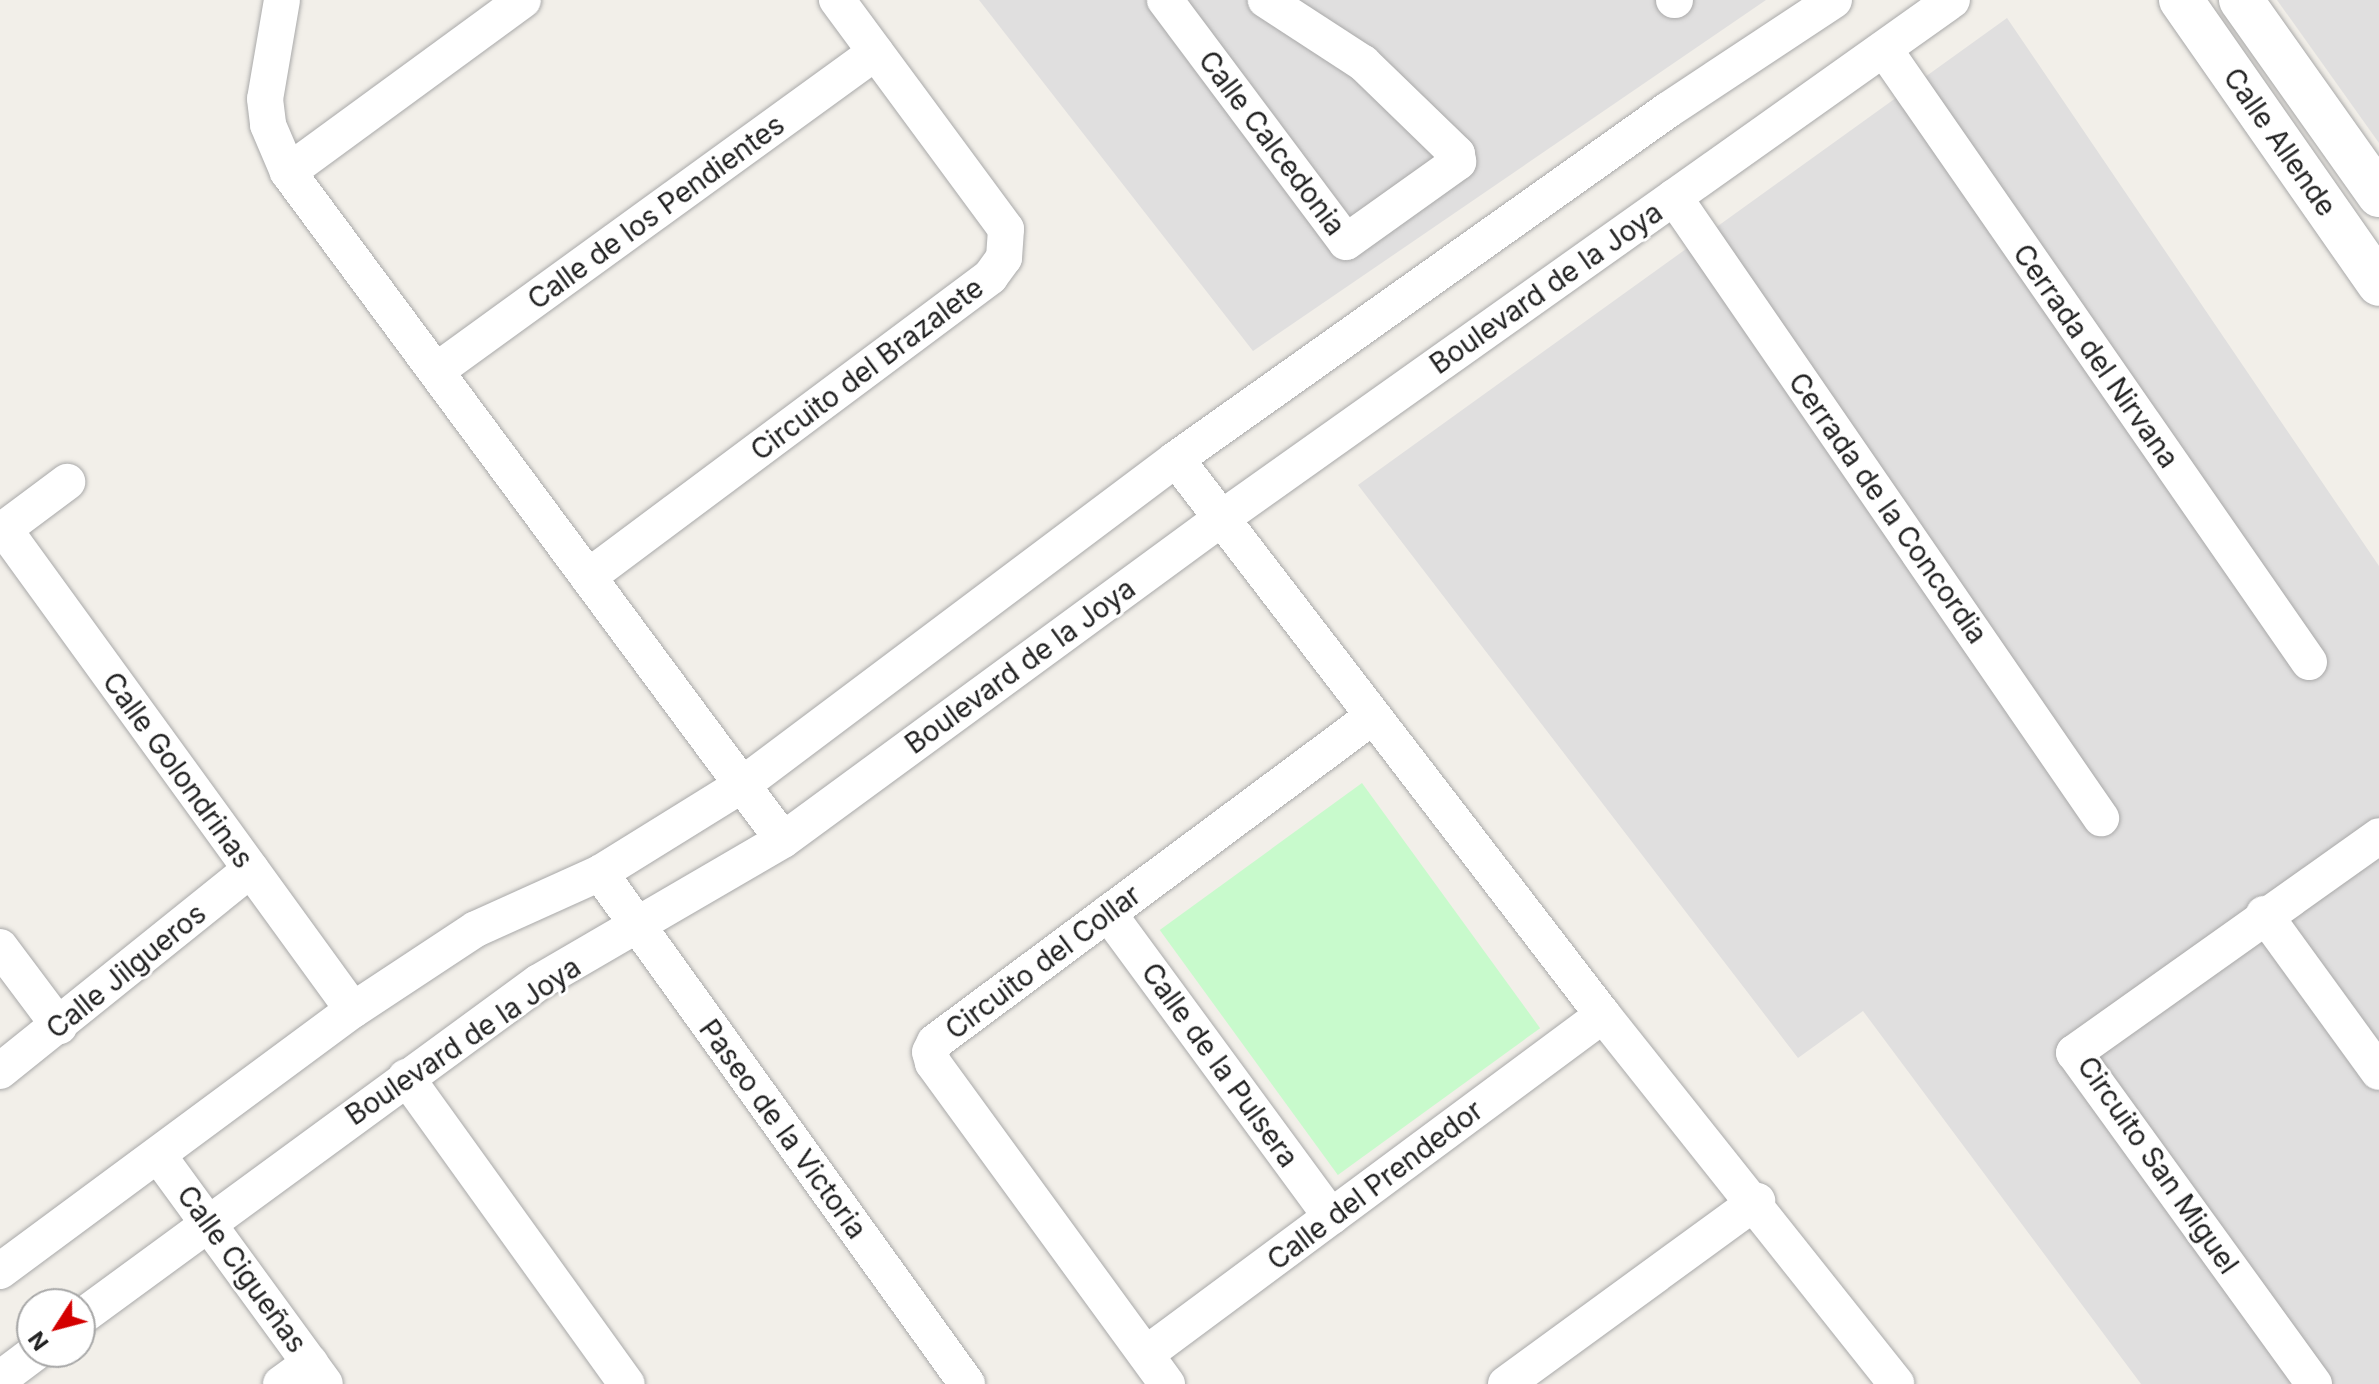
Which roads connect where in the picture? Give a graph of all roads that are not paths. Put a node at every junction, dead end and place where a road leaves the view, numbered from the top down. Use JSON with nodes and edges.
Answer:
{"nodes":[{"id":1,"x":282,"y":0,"type":"edge"},
{"id":2,"x":523,"y":0,"type":"edge"},
{"id":3,"x":837,"y":0,"type":"edge"},
{"id":4,"x":1165,"y":0,"type":"edge"},
{"id":5,"x":1266,"y":0,"type":"edge"},
{"id":6,"x":1834,"y":0,"type":"edge"},
{"id":7,"x":1952,"y":0,"type":"edge"},
{"id":8,"x":2181,"y":0,"type":"edge"},
{"id":9,"x":2241,"y":0,"type":"edge"},
{"id":10,"x":1884,"y":49,"type":"junction"},
{"id":11,"x":876,"y":52,"type":"junction"},
{"id":12,"x":288,"y":172,"type":"junction"},
{"id":13,"x":2379,"y":195,"type":"edge"},
{"id":14,"x":1674,"y":197,"type":"junction"},
{"id":15,"x":2379,"y":284,"type":"edge"},
{"id":16,"x":436,"y":371,"type":"junction"},
{"id":17,"x":1176,"y":459,"type":"junction"},
{"id":18,"x":67,"y":482,"type":"dead end"},
{"id":19,"x":1222,"y":518,"type":"junction"},
{"id":20,"x":2,"y":530,"type":"edge"},
{"id":21,"x":588,"y":577,"type":"junction"},
{"id":22,"x":2309,"y":662,"type":"dead end"},
{"id":23,"x":1372,"y":717,"type":"junction"},
{"id":24,"x":742,"y":785,"type":"junction"},
{"id":25,"x":2101,"y":818,"type":"dead end"},
{"id":26,"x":2379,"y":836,"type":"edge"},
{"id":27,"x":783,"y":840,"type":"junction"},
{"id":28,"x":251,"y":869,"type":"junction"},
{"id":29,"x":600,"y":873,"type":"junction"},
{"id":30,"x":1108,"y":913,"type":"junction"},
{"id":31,"x":2264,"y":914,"type":"junction"},
{"id":32,"x":638,"y":928,"type":"junction"},
{"id":33,"x":0,"y":947,"type":"edge"},
{"id":34,"x":353,"y":1010,"type":"junction"},
{"id":35,"x":1603,"y":1015,"type":"junction"},
{"id":36,"x":59,"y":1026,"type":"junction"},
{"id":37,"x":0,"y":1071,"type":"edge"},
{"id":38,"x":2379,"y":1072,"type":"edge"},
{"id":39,"x":406,"y":1077,"type":"junction"},
{"id":40,"x":158,"y":1155,"type":"junction"},
{"id":41,"x":1757,"y":1201,"type":"junction"},
{"id":42,"x":1331,"y":1217,"type":"junction"},
{"id":43,"x":207,"y":1222,"type":"junction"},
{"id":44,"x":2,"y":1265,"type":"edge"},
{"id":45,"x":96,"y":1306,"type":"edge"},
{"id":46,"x":1146,"y":1354,"type":"junction"},
{"id":47,"x":305,"y":1377,"type":"edge"},
{"id":48,"x":627,"y":1384,"type":"edge"},
{"id":49,"x":967,"y":1384,"type":"edge"},
{"id":50,"x":1167,"y":1384,"type":"edge"},
{"id":51,"x":1506,"y":1384,"type":"edge"},
{"id":52,"x":1896,"y":1384,"type":"edge"},
{"id":53,"x":2314,"y":1384,"type":"edge"}],
"edges":[{"from":1,"to":12,"type":"street"},
{"from":2,"to":12,"type":"street"},
{"from":3,"to":11,"type":"street","name":"Circuito del Brazalete"},
{"from":4,"to":5,"type":"street","name":"Calle Calcedonia"},
{"from":6,"to":17,"type":"street"},
{"from":7,"to":10,"type":"street","name":"Boulevard de la Joya"},
{"from":8,"to":15,"type":"street","name":"Calle Allende"},
{"from":9,"to":13,"type":"street","name":"Calle Allende"},
{"from":10,"to":14,"type":"street","name":"Boulevard de la Joya"},
{"from":10,"to":22,"type":"street","name":"Cerrada del Nirvana"},
{"from":11,"to":16,"type":"street","name":"Calle de los Pendientes"},
{"from":11,"to":21,"type":"street","name":"Circuito del Brazalete"},
{"from":12,"to":16,"type":"street"},
{"from":14,"to":19,"type":"street","name":"Boulevard de la Joya"},
{"from":14,"to":25,"type":"street","name":"Cerrada de la Concordia"},
{"from":16,"to":21,"type":"street"},
{"from":17,"to":19,"type":"street"},
{"from":17,"to":24,"type":"street"},
{"from":18,"to":20,"type":"street"},
{"from":19,"to":23,"type":"street"},
{"from":19,"to":27,"type":"street","name":"Boulevard de la Joya"},
{"from":20,"to":28,"type":"street","name":"Calle Golondrinas"},
{"from":21,"to":24,"type":"street"},
{"from":23,"to":30,"type":"street","name":"Circuito del Collar"},
{"from":23,"to":35,"type":"street"},
{"from":24,"to":27,"type":"street"},
{"from":24,"to":29,"type":"street"},
{"from":26,"to":31,"type":"street","name":"Circuito San Miguel"},
{"from":27,"to":32,"type":"street","name":"Boulevard de la Joya"},
{"from":28,"to":34,"type":"street","name":"Calle Golondrinas"},
{"from":28,"to":36,"type":"street","name":"Calle Jilgueros"},
{"from":29,"to":32,"type":"street","name":"Paseo de la Victoria"},
{"from":29,"to":34,"type":"street"},
{"from":30,"to":42,"type":"street","name":"Calle de la Pulsera"},
{"from":30,"to":46,"type":"street","name":"Circuito del Collar"},
{"from":31,"to":38,"type":"street"},
{"from":31,"to":53,"type":"street","name":"Circuito San Miguel"},
{"from":32,"to":39,"type":"street","name":"Boulevard de la Joya"},
{"from":32,"to":49,"type":"street","name":"Paseo de la Victoria"},
{"from":33,"to":36,"type":"street"},
{"from":34,"to":40,"type":"street"},
{"from":35,"to":41,"type":"street"},
{"from":35,"to":42,"type":"street","name":"Calle del Prendedor"},
{"from":36,"to":37,"type":"street","name":"Calle Jilgueros"},
{"from":39,"to":43,"type":"street","name":"Boulevard de la Joya"},
{"from":39,"to":48,"type":"street"},
{"from":40,"to":43,"type":"street","name":"Calle Cigueñas"},
{"from":40,"to":44,"type":"street"},
{"from":41,"to":51,"type":"street"},
{"from":41,"to":52,"type":"street"},
{"from":42,"to":46,"type":"street","name":"Calle del Prendedor"},
{"from":43,"to":45,"type":"street","name":"Boulevard de la Joya"},
{"from":43,"to":47,"type":"street","name":"Calle Cigueñas"},
{"from":46,"to":50,"type":"street","name":"Circuito del Collar"}]}
